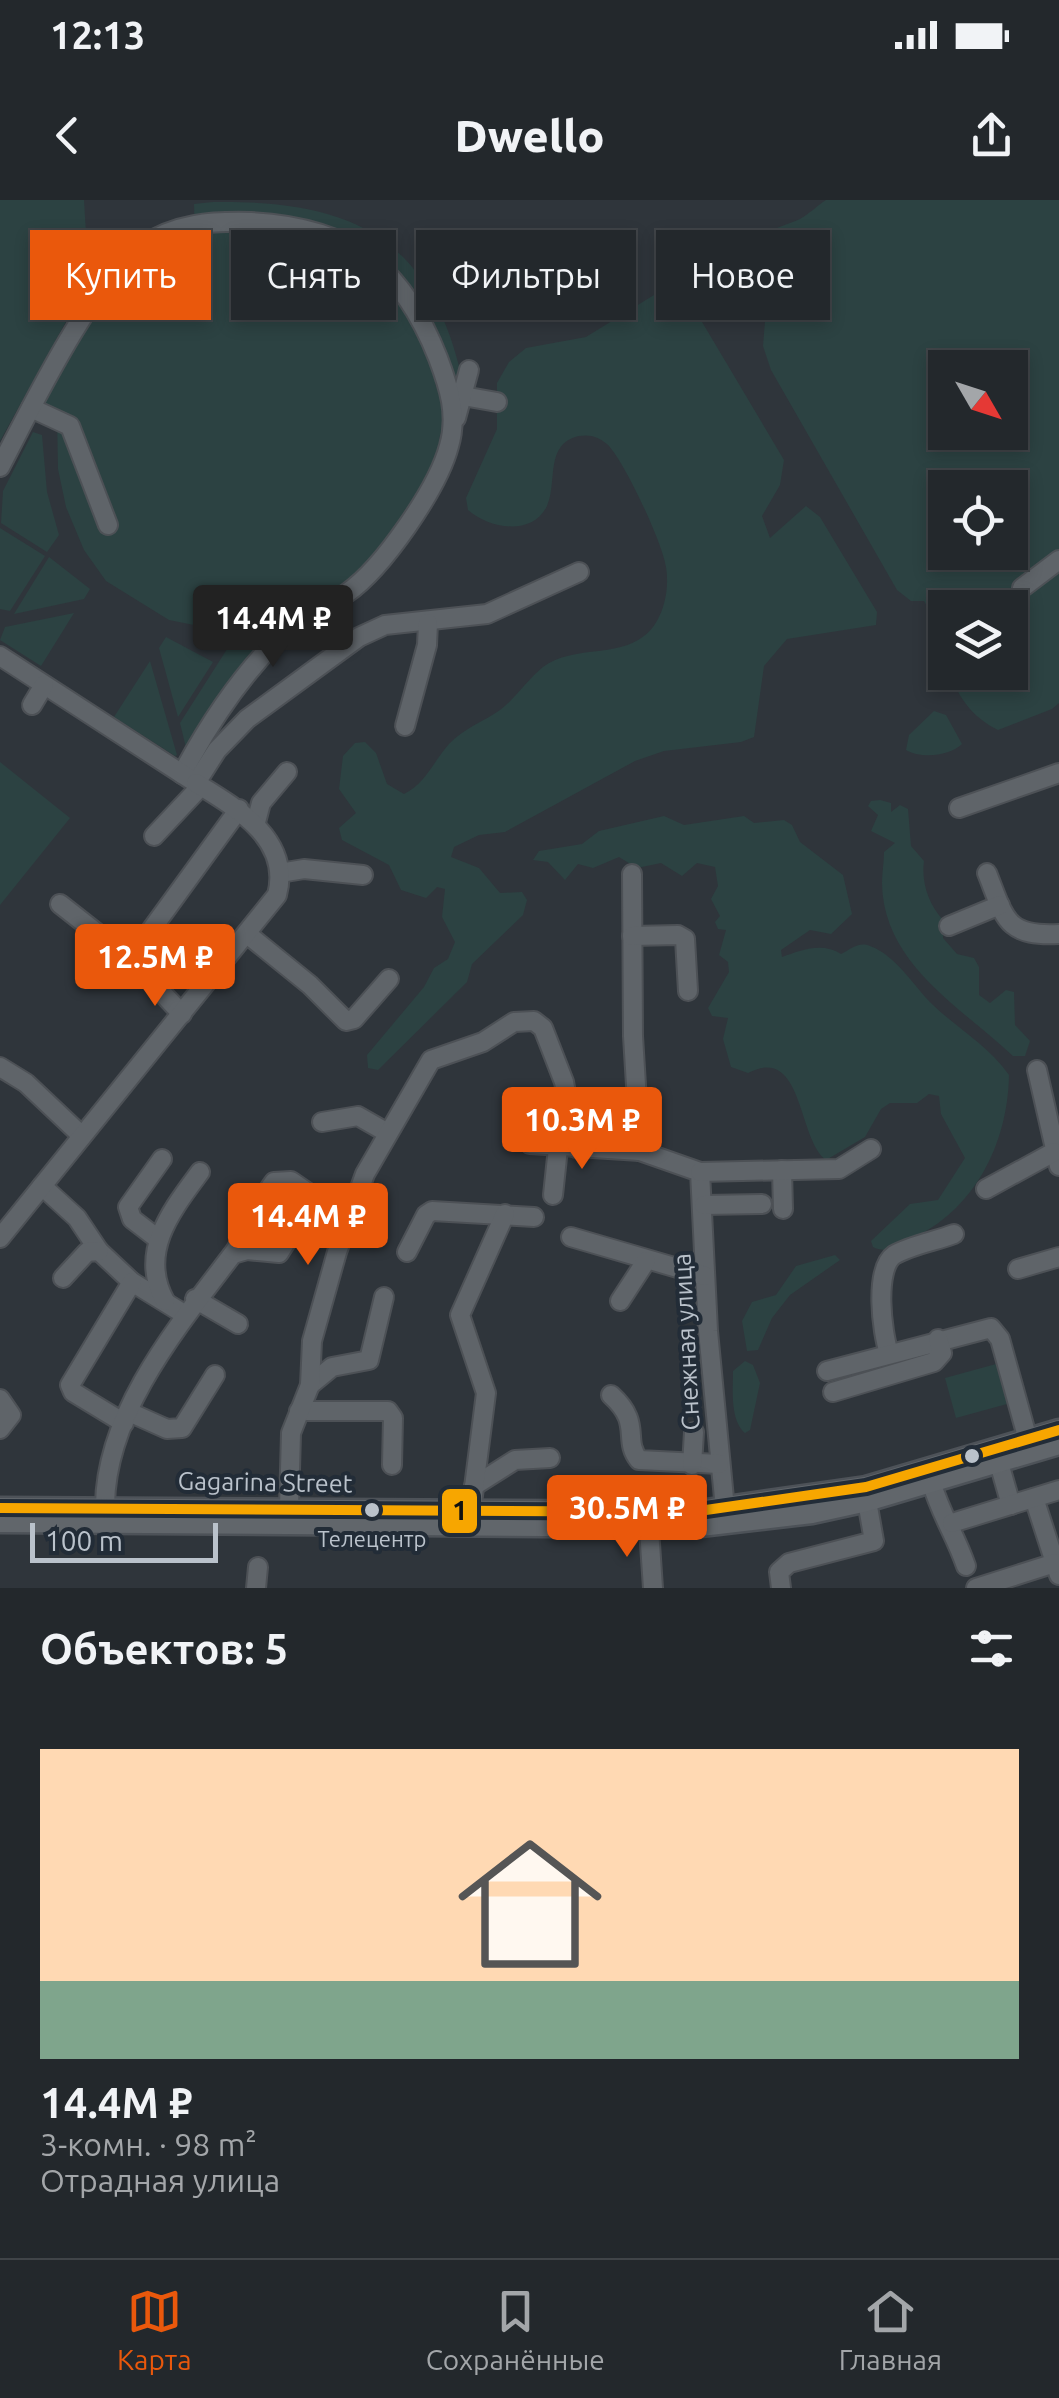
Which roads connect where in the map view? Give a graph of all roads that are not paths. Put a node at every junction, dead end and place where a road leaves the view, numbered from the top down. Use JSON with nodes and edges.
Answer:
{"nodes":[{"id":1,"x":469,"y":370,"type":"dead end"},
{"id":2,"x":463,"y":396,"type":"junction"},
{"id":3,"x":497,"y":402,"type":"dead end"},
{"id":4,"x":30,"y":408,"type":"junction"},
{"id":5,"x":453,"y":429,"type":"junction"},
{"id":6,"x":0,"y":467,"type":"edge"},
{"id":7,"x":108,"y":525,"type":"dead end"},
{"id":8,"x":1059,"y":560,"type":"edge"},
{"id":9,"x":579,"y":572,"type":"dead end"},
{"id":10,"x":1022,"y":588,"type":"dead end"},
{"id":11,"x":428,"y":623,"type":"junction"},
{"id":12,"x":0,"y":656,"type":"edge"},
{"id":13,"x":44,"y":685,"type":"junction"},
{"id":14,"x":32,"y":706,"type":"dead end"},
{"id":15,"x":405,"y":726,"type":"dead end"},
{"id":16,"x":286,"y":772,"type":"dead end"},
{"id":17,"x":1059,"y":773,"type":"edge"},
{"id":18,"x":193,"y":781,"type":"junction"},
{"id":19,"x":958,"y":808,"type":"dead end"},
{"id":20,"x":239,"y":809,"type":"junction"},
{"id":21,"x":256,"y":822,"type":"junction"},
{"id":22,"x":154,"y":836,"type":"dead end"},
{"id":23,"x":280,"y":873,"type":"junction"},
{"id":24,"x":986,"y":873,"type":"dead end"},
{"id":25,"x":632,"y":874,"type":"dead end"},
{"id":26,"x":363,"y":875,"type":"dead end"},
{"id":27,"x":60,"y":904,"type":"dead end"},
{"id":28,"x":1000,"y":906,"type":"junction"},
{"id":29,"x":949,"y":926,"type":"dead end"},
{"id":30,"x":247,"y":934,"type":"junction"},
{"id":31,"x":1059,"y":934,"type":"edge"},
{"id":32,"x":632,"y":936,"type":"junction"},
{"id":33,"x":130,"y":959,"type":"junction"},
{"id":34,"x":389,"y":979,"type":"dead end"},
{"id":35,"x":688,"y":991,"type":"dead end"},
{"id":36,"x":182,"y":1014,"type":"junction"},
{"id":37,"x":0,"y":1067,"type":"edge"},
{"id":38,"x":1036,"y":1070,"type":"dead end"},
{"id":39,"x":322,"y":1122,"type":"dead end"},
{"id":40,"x":386,"y":1132,"type":"junction"},
{"id":41,"x":82,"y":1136,"type":"junction"},
{"id":42,"x":530,"y":1144,"type":"dead end"},
{"id":43,"x":567,"y":1148,"type":"junction"},
{"id":44,"x":871,"y":1150,"type":"dead end"},
{"id":45,"x":640,"y":1151,"type":"junction"},
{"id":46,"x":162,"y":1159,"type":"dead end"},
{"id":47,"x":1056,"y":1159,"type":"edge"},
{"id":48,"x":782,"y":1170,"type":"junction"},
{"id":49,"x":200,"y":1172,"type":"dead end"},
{"id":50,"x":700,"y":1172,"type":"junction"},
{"id":51,"x":42,"y":1186,"type":"junction"},
{"id":52,"x":986,"y":1189,"type":"dead end"},
{"id":53,"x":553,"y":1194,"type":"dead end"},
{"id":54,"x":762,"y":1204,"type":"dead end"},
{"id":55,"x":704,"y":1205,"type":"junction"},
{"id":56,"x":783,"y":1209,"type":"dead end"},
{"id":57,"x":506,"y":1214,"type":"junction"},
{"id":58,"x":534,"y":1216,"type":"dead end"},
{"id":59,"x":954,"y":1234,"type":"dead end"},
{"id":60,"x":571,"y":1237,"type":"dead end"},
{"id":61,"x":0,"y":1238,"type":"edge"},
{"id":62,"x":158,"y":1240,"type":"junction"},
{"id":63,"x":100,"y":1251,"type":"junction"},
{"id":64,"x":407,"y":1252,"type":"dead end"},
{"id":65,"x":234,"y":1254,"type":"junction"},
{"id":66,"x":1059,"y":1257,"type":"edge"},
{"id":67,"x":646,"y":1260,"type":"junction"},
{"id":68,"x":1018,"y":1269,"type":"dead end"},
{"id":69,"x":705,"y":1276,"type":"junction"},
{"id":70,"x":64,"y":1278,"type":"dead end"},
{"id":71,"x":132,"y":1282,"type":"junction"},
{"id":72,"x":384,"y":1297,"type":"dead end"},
{"id":73,"x":165,"y":1301,"type":"junction"},
{"id":74,"x":620,"y":1301,"type":"dead end"},
{"id":75,"x":190,"y":1306,"type":"junction"},
{"id":76,"x":238,"y":1324,"type":"dead end"},
{"id":77,"x":938,"y":1339,"type":"junction"},
{"id":78,"x":889,"y":1353,"type":"junction"},
{"id":79,"x":827,"y":1371,"type":"dead end"},
{"id":80,"x":215,"y":1375,"type":"dead end"},
{"id":81,"x":310,"y":1385,"type":"junction"},
{"id":82,"x":833,"y":1392,"type":"dead end"},
{"id":83,"x":611,"y":1395,"type":"dead end"},
{"id":84,"x":0,"y":1399,"type":"edge"},
{"id":85,"x":299,"y":1412,"type":"junction"},
{"id":86,"x":126,"y":1418,"type":"junction"},
{"id":87,"x":0,"y":1429,"type":"edge"},
{"id":88,"x":1059,"y":1430,"type":"edge"},
{"id":89,"x":694,"y":1432,"type":"dead end"},
{"id":90,"x":1059,"y":1444,"type":"edge"},
{"id":91,"x":1030,"y":1446,"type":"junction"},
{"id":92,"x":997,"y":1456,"type":"junction"},
{"id":93,"x":550,"y":1458,"type":"dead end"},
{"id":94,"x":719,"y":1464,"type":"junction"},
{"id":95,"x":392,"y":1465,"type":"dead end"},
{"id":96,"x":692,"y":1465,"type":"junction"},
{"id":97,"x":932,"y":1484,"type":"junction"},
{"id":98,"x":474,"y":1486,"type":"junction"},
{"id":99,"x":1059,"y":1490,"type":"edge"},
{"id":100,"x":1034,"y":1498,"type":"junction"},
{"id":101,"x":867,"y":1501,"type":"junction"},
{"id":102,"x":1011,"y":1505,"type":"junction"},
{"id":103,"x":0,"y":1508,"type":"edge"},
{"id":104,"x":470,"y":1511,"type":"junction"},
{"id":105,"x":105,"y":1512,"type":"junction"},
{"id":106,"x":289,"y":1515,"type":"junction"},
{"id":107,"x":725,"y":1517,"type":"junction"},
{"id":108,"x":0,"y":1522,"type":"edge"},
{"id":109,"x":649,"y":1522,"type":"junction"},
{"id":110,"x":952,"y":1523,"type":"junction"},
{"id":111,"x":966,"y":1566,"type":"dead end"},
{"id":112,"x":258,"y":1567,"type":"dead end"},
{"id":113,"x":1057,"y":1569,"type":"edge"},
{"id":114,"x":256,"y":1588,"type":"edge"},
{"id":115,"x":653,"y":1588,"type":"edge"},
{"id":116,"x":781,"y":1588,"type":"edge"},
{"id":117,"x":976,"y":1588,"type":"edge"}],
"edges":[{"from":1,"to":2,"type":"street"},
{"from":2,"to":3,"type":"street"},
{"from":2,"to":5,"type":"street"},
{"from":4,"to":5,"type":"street"},
{"from":4,"to":6,"type":"street"},
{"from":4,"to":7,"type":"street"},
{"from":5,"to":18,"type":"street"},
{"from":8,"to":10,"type":"street"},
{"from":9,"to":11,"type":"street"},
{"from":11,"to":15,"type":"street"},
{"from":11,"to":18,"type":"street"},
{"from":12,"to":13,"type":"street"},
{"from":13,"to":14,"type":"street"},
{"from":13,"to":18,"type":"street"},
{"from":16,"to":21,"type":"street"},
{"from":17,"to":19,"type":"street"},
{"from":18,"to":20,"type":"street"},
{"from":18,"to":22,"type":"street"},
{"from":20,"to":21,"type":"street"},
{"from":20,"to":33,"type":"street"},
{"from":21,"to":23,"type":"street"},
{"from":23,"to":26,"type":"street"},
{"from":23,"to":30,"type":"street"},
{"from":24,"to":28,"type":"street"},
{"from":25,"to":32,"type":"street"},
{"from":27,"to":33,"type":"street"},
{"from":28,"to":29,"type":"street"},
{"from":28,"to":31,"type":"street"},
{"from":30,"to":34,"type":"street"},
{"from":30,"to":36,"type":"street"},
{"from":32,"to":35,"type":"street"},
{"from":32,"to":45,"type":"street"},
{"from":33,"to":36,"type":"street"},
{"from":36,"to":41,"type":"street"},
{"from":37,"to":41,"type":"street"},
{"from":38,"to":47,"type":"street"},
{"from":39,"to":40,"type":"street"},
{"from":40,"to":43,"type":"street"},
{"from":40,"to":81,"type":"street"},
{"from":41,"to":51,"type":"street"},
{"from":42,"to":43,"type":"street"},
{"from":43,"to":45,"type":"street"},
{"from":43,"to":53,"type":"street"},
{"from":44,"to":48,"type":"street"},
{"from":45,"to":50,"type":"street"},
{"from":46,"to":62,"type":"street"},
{"from":47,"to":52,"type":"street"},
{"from":48,"to":50,"type":"street"},
{"from":48,"to":56,"type":"street"},
{"from":49,"to":62,"type":"street"},
{"from":50,"to":55,"type":"street","name":"Снежная улица"},
{"from":51,"to":61,"type":"street"},
{"from":51,"to":63,"type":"street"},
{"from":54,"to":55,"type":"street"},
{"from":55,"to":69,"type":"street","name":"Снежная улица"},
{"from":57,"to":58,"type":"street"},
{"from":57,"to":64,"type":"street"},
{"from":57,"to":98,"type":"street"},
{"from":59,"to":78,"type":"street"},
{"from":60,"to":67,"type":"street"},
{"from":62,"to":73,"type":"street"},
{"from":63,"to":70,"type":"street"},
{"from":63,"to":71,"type":"street"},
{"from":65,"to":65,"type":"street"},
{"from":65,"to":75,"type":"street"},
{"from":66,"to":68,"type":"street"},
{"from":67,"to":69,"type":"street"},
{"from":67,"to":74,"type":"street"},
{"from":69,"to":94,"type":"street","name":"Снежная улица"},
{"from":71,"to":73,"type":"street"},
{"from":71,"to":86,"type":"street"},
{"from":72,"to":81,"type":"street"},
{"from":73,"to":75,"type":"street"},
{"from":75,"to":76,"type":"street"},
{"from":75,"to":86,"type":"street"},
{"from":77,"to":78,"type":"street"},
{"from":77,"to":82,"type":"street"},
{"from":77,"to":91,"type":"street"},
{"from":78,"to":79,"type":"street"},
{"from":80,"to":86,"type":"street"},
{"from":81,"to":85,"type":"street"},
{"from":83,"to":96,"type":"street"},
{"from":84,"to":87,"type":"street"},
{"from":85,"to":95,"type":"street"},
{"from":85,"to":106,"type":"street"},
{"from":86,"to":105,"type":"street"},
{"from":88,"to":91,"type":"main road","name":"Gagarina Street"},
{"from":89,"to":96,"type":"street"},
{"from":90,"to":91,"type":"main road","name":"Gagarina Street"},
{"from":91,"to":92,"type":"main road","name":"Gagarina Street"},
{"from":92,"to":97,"type":"main road","name":"Gagarina Street"},
{"from":92,"to":102,"type":"street"},
{"from":92,"to":107,"type":"main road","name":"Gagarina Street"},
{"from":93,"to":98,"type":"street"},
{"from":94,"to":96,"type":"street"},
{"from":94,"to":107,"type":"street","name":"Снежная улица"},
{"from":97,"to":101,"type":"main road","name":"Gagarina Street"},
{"from":97,"to":110,"type":"street"},
{"from":98,"to":104,"type":"street"},
{"from":99,"to":100,"type":"street"},
{"from":100,"to":102,"type":"street"},
{"from":100,"to":113,"type":"street"},
{"from":101,"to":107,"type":"main road","name":"Gagarina Street"},
{"from":101,"to":116,"type":"street"},
{"from":102,"to":110,"type":"street"},
{"from":103,"to":105,"type":"main road","name":"Gagarina Street"},
{"from":104,"to":106,"type":"main road","name":"Gagarina Street"},
{"from":104,"to":109,"type":"main road","name":"Gagarina Street"},
{"from":105,"to":106,"type":"main road","name":"Gagarina Street"},
{"from":105,"to":108,"type":"main road","name":"Gagarina Street"},
{"from":106,"to":109,"type":"main road","name":"Gagarina Street"},
{"from":107,"to":109,"type":"main road","name":"Gagarina Street"},
{"from":109,"to":115,"type":"street"},
{"from":110,"to":111,"type":"street"},
{"from":112,"to":114,"type":"street"},
{"from":113,"to":117,"type":"street"}]}
